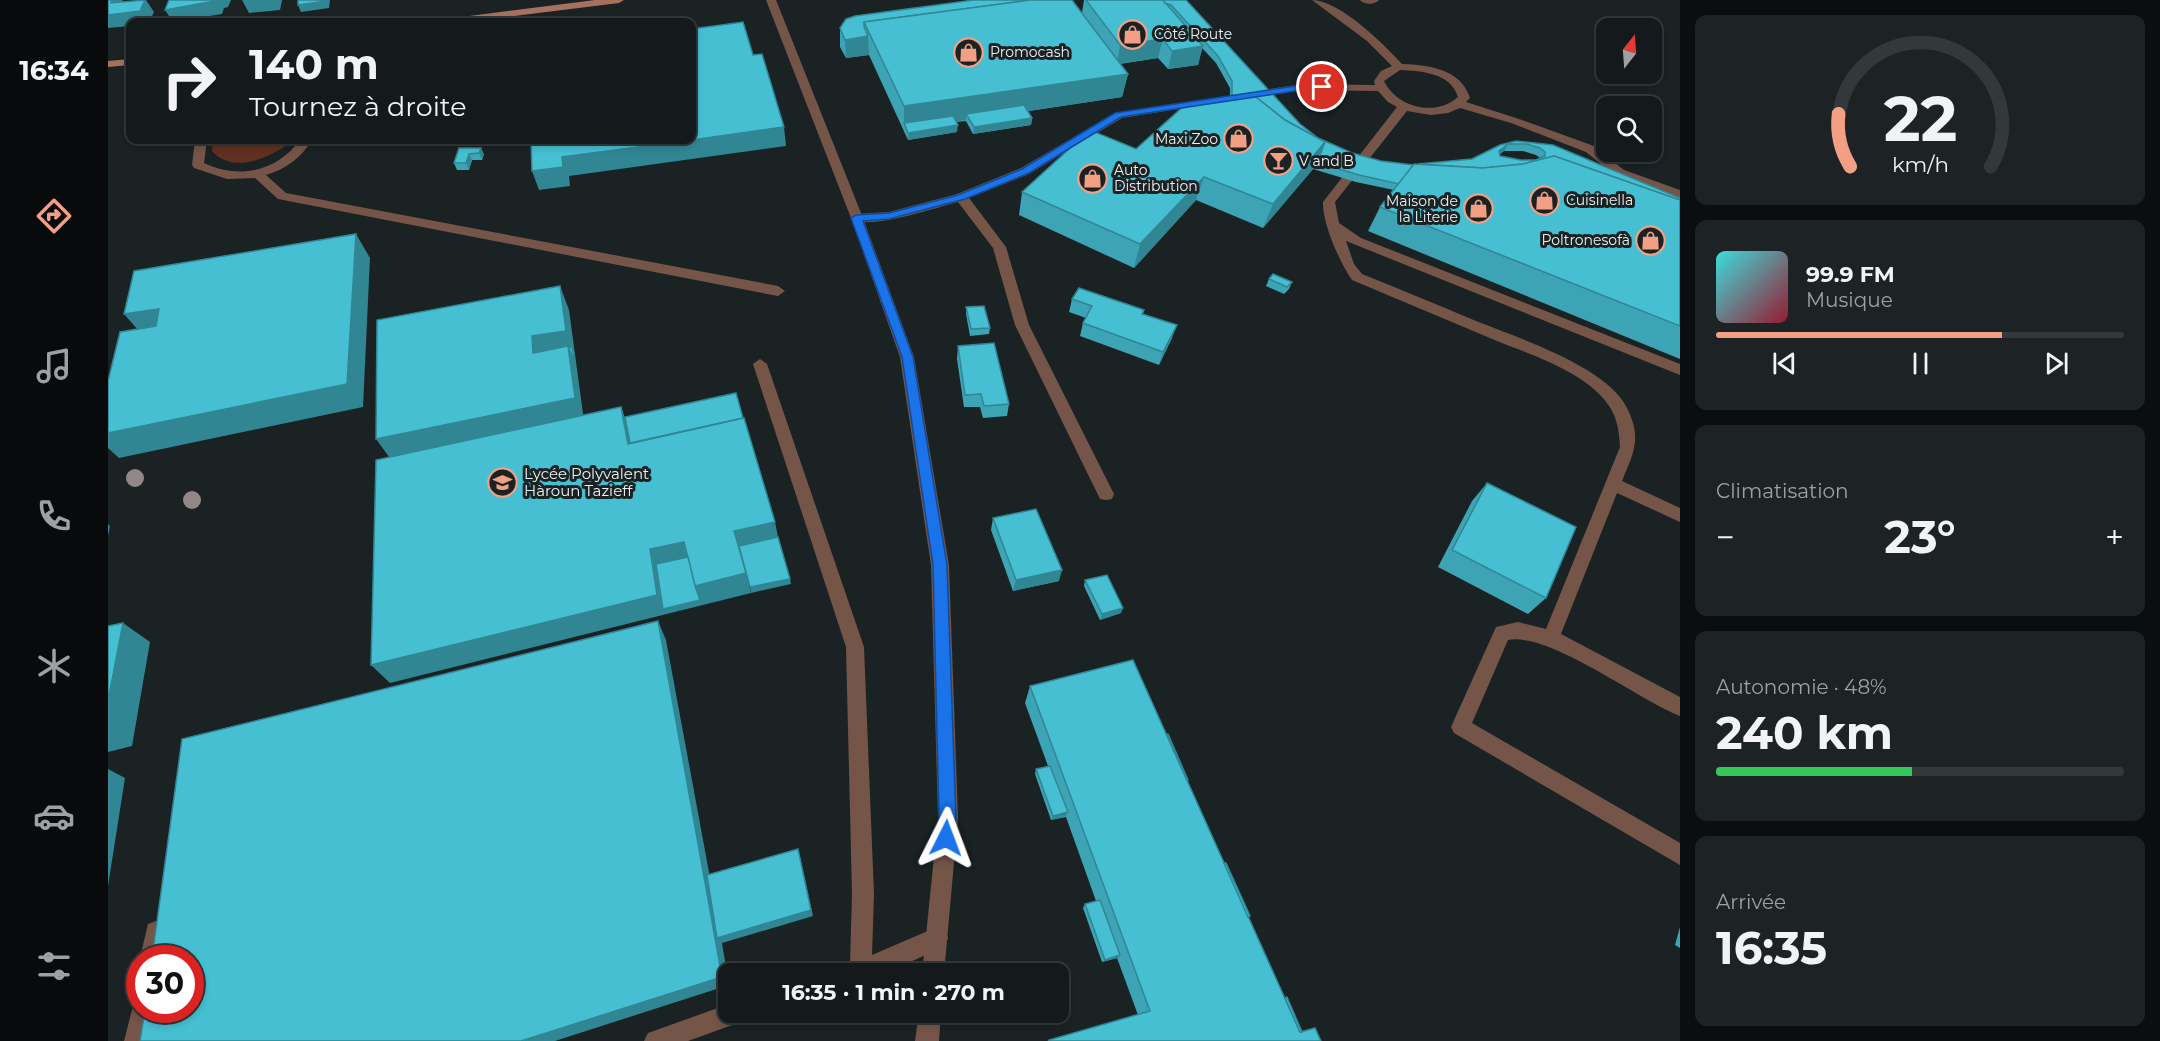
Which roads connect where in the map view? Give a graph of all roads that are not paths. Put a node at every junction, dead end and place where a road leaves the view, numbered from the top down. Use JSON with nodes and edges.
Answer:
{"nodes":[{"id":1,"x":619,"y":0,"type":"edge"},
{"id":2,"x":771,"y":0,"type":"edge"},
{"id":3,"x":1317,"y":0,"type":"edge"},
{"id":4,"x":1365,"y":0,"type":"edge"},
{"id":5,"x":1374,"y":0,"type":"edge"},
{"id":6,"x":477,"y":18,"type":"edge"},
{"id":7,"x":126,"y":62,"type":"edge"},
{"id":8,"x":108,"y":64,"type":"edge"},
{"id":9,"x":1399,"y":67,"type":"junction"},
{"id":10,"x":1381,"y":87,"type":"junction"},
{"id":11,"x":1237,"y":97,"type":"edge"},
{"id":12,"x":1213,"y":101,"type":"edge"},
{"id":13,"x":1460,"y":104,"type":"junction"},
{"id":14,"x":1405,"y":105,"type":"junction"},
{"id":15,"x":201,"y":144,"type":"edge"},
{"id":16,"x":303,"y":144,"type":"edge"},
{"id":17,"x":258,"y":174,"type":"junction"},
{"id":18,"x":1680,"y":194,"type":"edge"},
{"id":19,"x":961,"y":197,"type":"junction"},
{"id":20,"x":856,"y":218,"type":"junction"},
{"id":21,"x":1336,"y":230,"type":"junction"},
{"id":22,"x":778,"y":291,"type":"dead end"},
{"id":23,"x":760,"y":364,"type":"dead end"},
{"id":24,"x":1680,"y":370,"type":"edge"},
{"id":25,"x":1613,"y":484,"type":"junction"},
{"id":26,"x":1106,"y":494,"type":"dead end"},
{"id":27,"x":1680,"y":514,"type":"edge"},
{"id":28,"x":1551,"y":638,"type":"junction"},
{"id":29,"x":1680,"y":707,"type":"edge"},
{"id":30,"x":1680,"y":855,"type":"edge"},
{"id":31,"x":160,"y":912,"type":"edge"},
{"id":32,"x":937,"y":939,"type":"junction"},
{"id":33,"x":154,"y":945,"type":"edge"},
{"id":34,"x":856,"y":963,"type":"edge"},
{"id":35,"x":882,"y":963,"type":"edge"},
{"id":36,"x":934,"y":963,"type":"edge"},
{"id":37,"x":718,"y":1019,"type":"edge"},
{"id":38,"x":139,"y":1023,"type":"edge"},
{"id":39,"x":136,"y":1041,"type":"edge"},
{"id":40,"x":656,"y":1041,"type":"edge"}],
"edges":[{"from":1,"to":6,"type":"main road"},
{"from":2,"to":20,"type":"street"},
{"from":3,"to":9,"type":"street"},
{"from":4,"to":5,"type":"street"},
{"from":7,"to":8,"type":"main road"},
{"from":9,"to":10,"type":"street"},
{"from":9,"to":13,"type":"street"},
{"from":10,"to":11,"type":"street"},
{"from":10,"to":14,"type":"street"},
{"from":12,"to":19,"type":"street"},
{"from":13,"to":14,"type":"street"},
{"from":13,"to":18,"type":"street"},
{"from":14,"to":21,"type":"street"},
{"from":15,"to":17,"type":"street"},
{"from":16,"to":17,"type":"street"},
{"from":17,"to":22,"type":"street"},
{"from":19,"to":20,"type":"street"},
{"from":19,"to":26,"type":"street"},
{"from":20,"to":32,"type":"street"},
{"from":21,"to":24,"type":"street"},
{"from":21,"to":25,"type":"street"},
{"from":23,"to":34,"type":"street"},
{"from":25,"to":27,"type":"street"},
{"from":25,"to":28,"type":"street"},
{"from":28,"to":29,"type":"street"},
{"from":28,"to":30,"type":"street"},
{"from":31,"to":33,"type":"street"},
{"from":32,"to":35,"type":"street"},
{"from":32,"to":36,"type":"street"},
{"from":37,"to":40,"type":"street"},
{"from":38,"to":39,"type":"street"}]}
